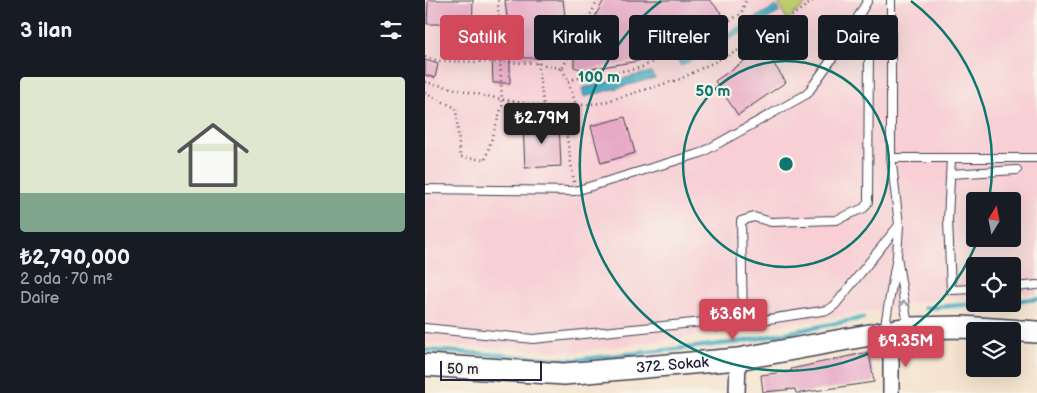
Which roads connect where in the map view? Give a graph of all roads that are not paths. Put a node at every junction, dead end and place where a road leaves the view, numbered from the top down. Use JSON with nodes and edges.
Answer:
{"nodes":[{"id":1,"x":868,"y":0,"type":"edge"},
{"id":2,"x":891,"y":0,"type":"edge"},
{"id":3,"x":859,"y":15,"type":"edge"},
{"id":4,"x":831,"y":60,"type":"edge"},
{"id":5,"x":869,"y":60,"type":"edge"},
{"id":6,"x":891,"y":158,"type":"junction"},
{"id":7,"x":951,"y":158,"type":"junction"},
{"id":8,"x":1037,"y":158,"type":"edge"},
{"id":9,"x":1017,"y":170,"type":"dead end"},
{"id":10,"x":950,"y":174,"type":"junction"},
{"id":11,"x":425,"y":189,"type":"edge"},
{"id":12,"x":899,"y":225,"type":"junction"},
{"id":13,"x":897,"y":256,"type":"junction"},
{"id":14,"x":1037,"y":285,"type":"edge"},
{"id":15,"x":1021,"y":286,"type":"edge"},
{"id":16,"x":966,"y":289,"type":"edge"},
{"id":17,"x":743,"y":321,"type":"junction"},
{"id":18,"x":425,"y":328,"type":"edge"},
{"id":19,"x":908,"y":328,"type":"junction"},
{"id":20,"x":1037,"y":332,"type":"edge"},
{"id":21,"x":888,"y":338,"type":"junction"},
{"id":22,"x":966,"y":340,"type":"edge"},
{"id":23,"x":1021,"y":343,"type":"edge"},
{"id":24,"x":1037,"y":344,"type":"edge"},
{"id":25,"x":425,"y":365,"type":"edge"},
{"id":26,"x":738,"y":365,"type":"junction"},
{"id":27,"x":425,"y":376,"type":"edge"},
{"id":28,"x":737,"y":393,"type":"edge"},
{"id":29,"x":891,"y":393,"type":"edge"}],
"edges":[{"from":1,"to":3,"type":"lane"},
{"from":2,"to":6,"type":"lane"},
{"from":4,"to":11,"type":"lane"},
{"from":5,"to":17,"type":"lane"},
{"from":6,"to":7,"type":"lane"},
{"from":6,"to":12,"type":"lane"},
{"from":7,"to":8,"type":"lane"},
{"from":7,"to":10,"type":"lane"},
{"from":9,"to":10,"type":"lane"},
{"from":10,"to":16,"type":"lane"},
{"from":12,"to":13,"type":"lane"},
{"from":12,"to":17,"type":"lane"},
{"from":19,"to":13,"type":"lane","one_way":true},
{"from":13,"to":21,"type":"lane"},
{"from":14,"to":15,"type":"lane"},
{"from":17,"to":18,"type":"lane"},
{"from":19,"to":20,"type":"main road","name":"372. Sokak"},
{"from":19,"to":21,"type":"main road","name":"372. Sokak"},
{"from":21,"to":22,"type":"main road","name":"372. Sokak"},
{"from":21,"to":26,"type":"main road","name":"372. Sokak"},
{"from":21,"to":29,"type":"street"},
{"from":23,"to":24,"type":"main road"},
{"from":25,"to":26,"type":"main road","name":"372. Sokak"},
{"from":26,"to":27,"type":"main road","name":"372. Sokak"},
{"from":26,"to":28,"type":"street"}]}
